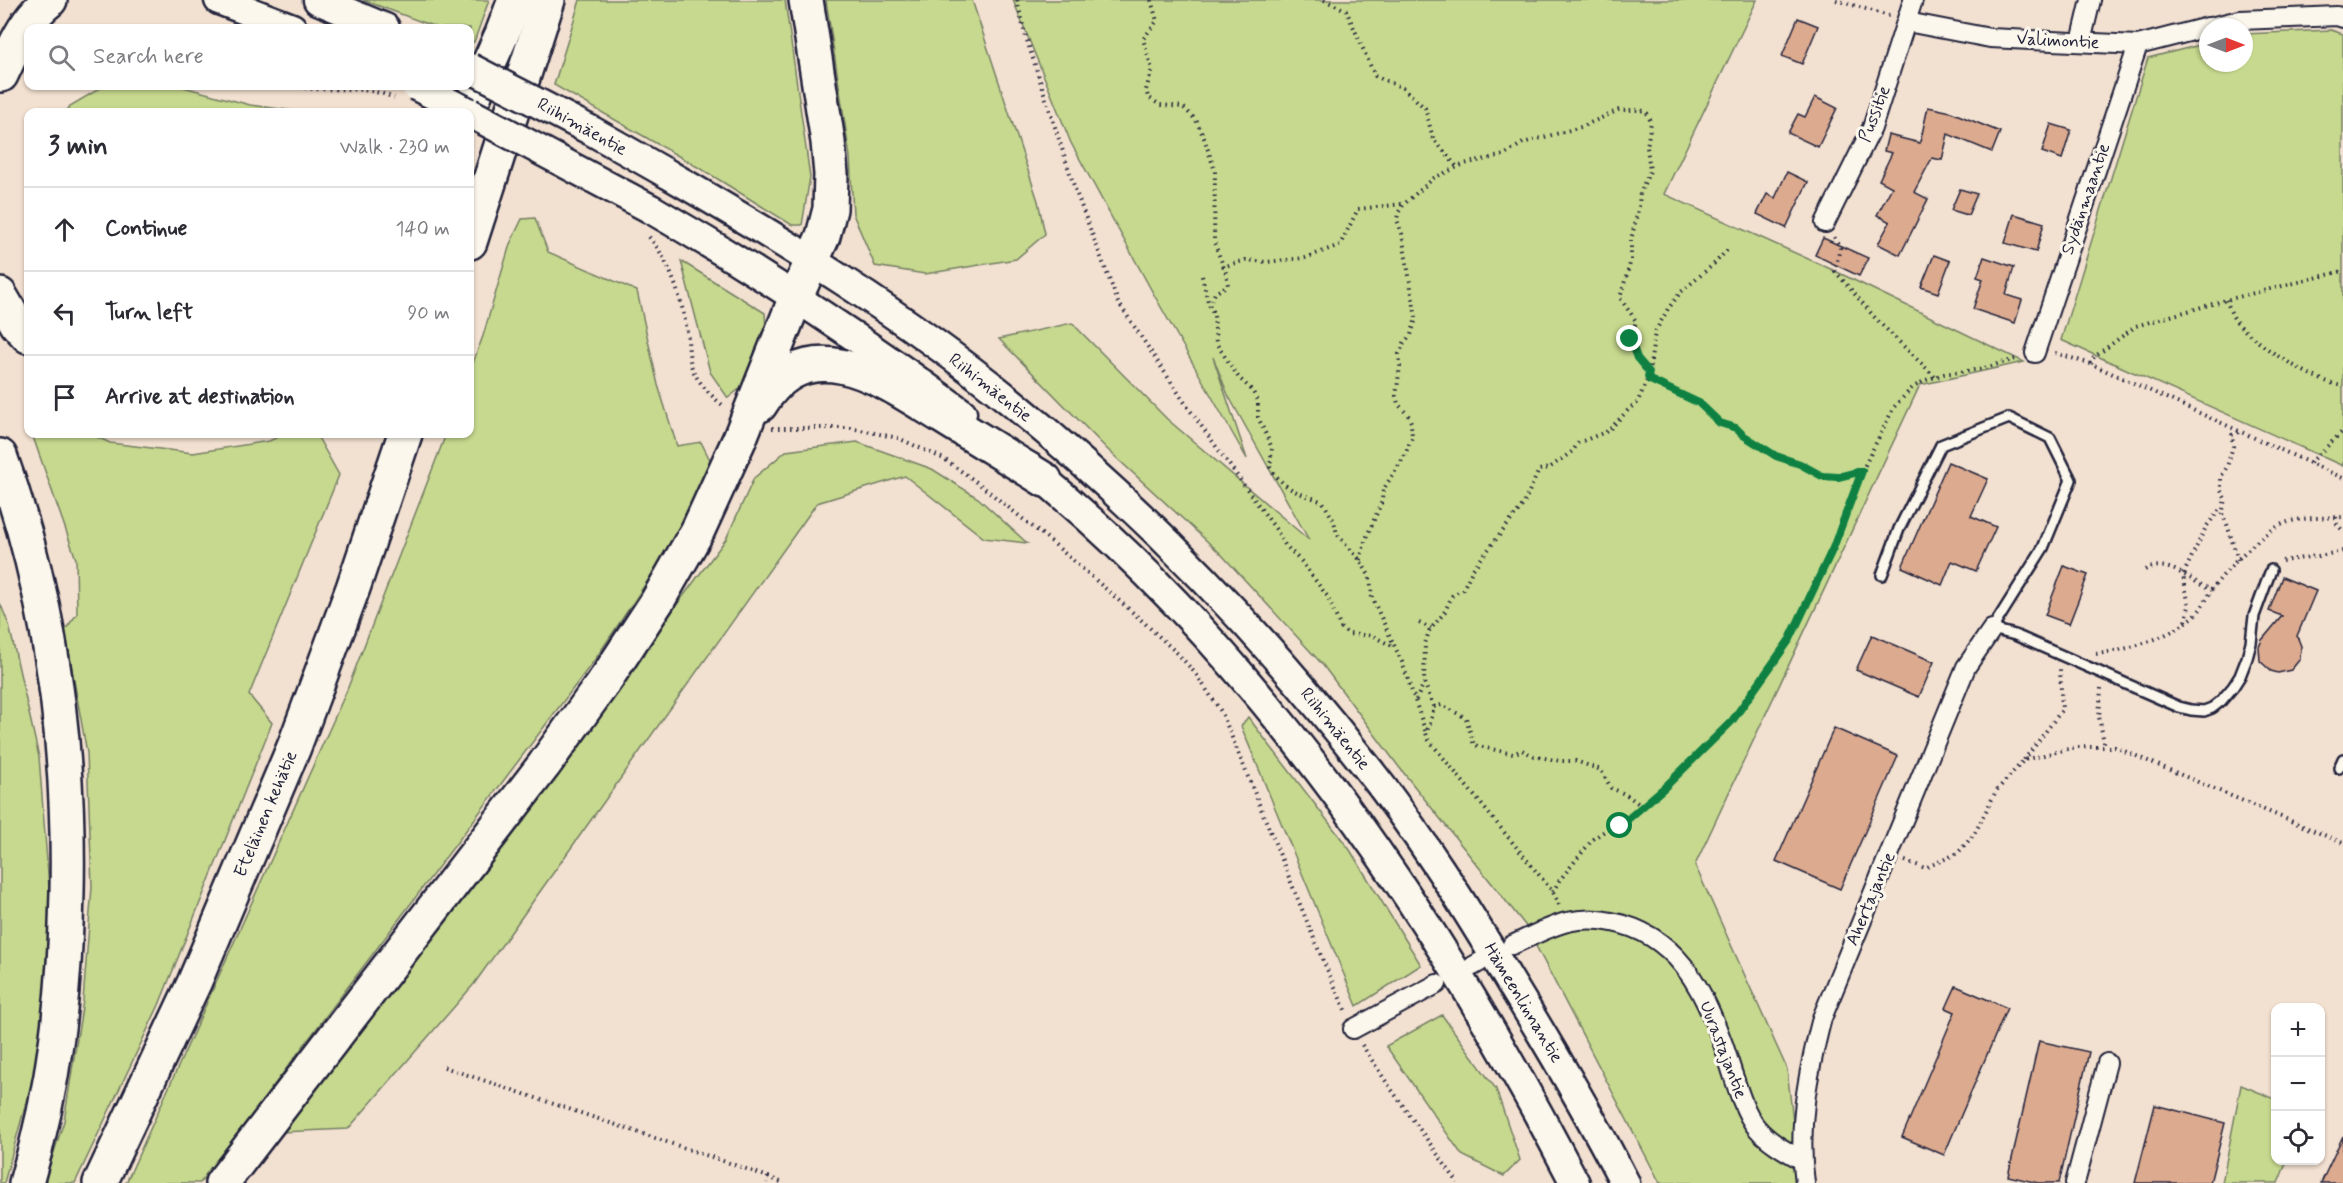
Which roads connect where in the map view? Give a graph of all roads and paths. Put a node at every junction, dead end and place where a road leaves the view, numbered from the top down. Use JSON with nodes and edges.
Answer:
{"nodes":[{"id":1,"x":27,"y":0,"type":"edge"},
{"id":2,"x":50,"y":0,"type":"edge"},
{"id":3,"x":219,"y":0,"type":"edge"},
{"id":4,"x":318,"y":0,"type":"edge"},
{"id":5,"x":515,"y":0,"type":"edge"},
{"id":6,"x":548,"y":0,"type":"edge"},
{"id":7,"x":806,"y":0,"type":"edge"},
{"id":8,"x":1017,"y":0,"type":"edge"},
{"id":9,"x":1151,"y":0,"type":"edge"},
{"id":10,"x":1324,"y":0,"type":"edge"},
{"id":11,"x":1836,"y":0,"type":"edge"},
{"id":12,"x":1913,"y":0,"type":"edge"},
{"id":13,"x":2091,"y":0,"type":"edge"},
{"id":14,"x":2343,"y":18,"type":"edge"},
{"id":15,"x":2253,"y":19,"type":"edge"},
{"id":16,"x":1907,"y":22,"type":"junction"},
{"id":17,"x":27,"y":24,"type":"edge"},
{"id":18,"x":282,"y":24,"type":"edge"},
{"id":19,"x":375,"y":24,"type":"edge"},
{"id":20,"x":24,"y":29,"type":"edge"},
{"id":21,"x":2199,"y":30,"type":"edge"},
{"id":22,"x":2081,"y":42,"type":"junction"},
{"id":23,"x":2138,"y":45,"type":"junction"},
{"id":24,"x":474,"y":71,"type":"edge"},
{"id":25,"x":0,"y":76,"type":"edge"},
{"id":26,"x":338,"y":90,"type":"edge"},
{"id":27,"x":404,"y":91,"type":"edge"},
{"id":28,"x":453,"y":108,"type":"edge"},
{"id":29,"x":470,"y":108,"type":"edge"},
{"id":30,"x":474,"y":117,"type":"edge"},
{"id":31,"x":1457,"y":167,"type":"junction"},
{"id":32,"x":1404,"y":204,"type":"junction"},
{"id":33,"x":646,"y":220,"type":"junction"},
{"id":34,"x":1826,"y":223,"type":"joint"},
{"id":35,"x":474,"y":230,"type":"edge"},
{"id":36,"x":1730,"y":247,"type":"dead end"},
{"id":37,"x":812,"y":259,"type":"junction"},
{"id":38,"x":1222,"y":267,"type":"junction"},
{"id":39,"x":2343,"y":271,"type":"edge"},
{"id":40,"x":1202,"y":276,"type":"dead end"},
{"id":41,"x":0,"y":296,"type":"edge"},
{"id":42,"x":796,"y":297,"type":"junction"},
{"id":43,"x":2226,"y":300,"type":"junction"},
{"id":44,"x":1210,"y":304,"type":"junction"},
{"id":45,"x":24,"y":332,"type":"edge"},
{"id":46,"x":2035,"y":353,"type":"junction"},
{"id":47,"x":2091,"y":364,"type":"junction"},
{"id":48,"x":1648,"y":375,"type":"junction"},
{"id":49,"x":1935,"y":377,"type":"junction"},
{"id":50,"x":2343,"y":386,"type":"edge"},
{"id":51,"x":744,"y":425,"type":"junction"},
{"id":52,"x":2343,"y":431,"type":"edge"},
{"id":53,"x":2239,"y":432,"type":"junction"},
{"id":54,"x":404,"y":438,"type":"edge"},
{"id":55,"x":0,"y":456,"type":"edge"},
{"id":56,"x":2310,"y":463,"type":"junction"},
{"id":57,"x":1862,"y":471,"type":"junction"},
{"id":58,"x":2343,"y":478,"type":"edge"},
{"id":59,"x":1045,"y":480,"type":"junction"},
{"id":60,"x":2225,"y":502,"type":"junction"},
{"id":61,"x":2336,"y":517,"type":"junction"},
{"id":62,"x":2343,"y":517,"type":"edge"},
{"id":63,"x":2343,"y":531,"type":"edge"},
{"id":64,"x":2343,"y":551,"type":"edge"},
{"id":65,"x":1360,"y":560,"type":"junction"},
{"id":66,"x":2238,"y":561,"type":"junction"},
{"id":67,"x":2277,"y":561,"type":"dead end"},
{"id":68,"x":2145,"y":570,"type":"dead end"},
{"id":69,"x":2271,"y":570,"type":"dead end"},
{"id":70,"x":1882,"y":575,"type":"dead end"},
{"id":71,"x":2183,"y":575,"type":"junction"},
{"id":72,"x":2212,"y":590,"type":"junction"},
{"id":73,"x":2186,"y":622,"type":"junction"},
{"id":74,"x":1419,"y":623,"type":"dead end"},
{"id":75,"x":1431,"y":628,"type":"junction"},
{"id":76,"x":1992,"y":629,"type":"junction"},
{"id":77,"x":1394,"y":646,"type":"junction"},
{"id":78,"x":2054,"y":652,"type":"junction"},
{"id":79,"x":2072,"y":659,"type":"junction"},
{"id":80,"x":2100,"y":672,"type":"junction"},
{"id":81,"x":1424,"y":682,"type":"junction"},
{"id":82,"x":1416,"y":700,"type":"junction"},
{"id":83,"x":1434,"y":707,"type":"junction"},
{"id":84,"x":1426,"y":733,"type":"junction"},
{"id":85,"x":2105,"y":747,"type":"junction"},
{"id":86,"x":2343,"y":759,"type":"edge"},
{"id":87,"x":2024,"y":760,"type":"junction"},
{"id":88,"x":2339,"y":768,"type":"dead end"},
{"id":89,"x":1643,"y":807,"type":"junction"},
{"id":90,"x":1412,"y":829,"type":"joint"},
{"id":91,"x":2343,"y":843,"type":"edge"},
{"id":92,"x":1889,"y":856,"type":"junction"},
{"id":93,"x":1553,"y":892,"type":"junction"},
{"id":94,"x":1568,"y":922,"type":"junction"},
{"id":95,"x":1512,"y":945,"type":"dead end"},
{"id":96,"x":1437,"y":984,"type":"dead end"},
{"id":97,"x":1353,"y":1029,"type":"junction"},
{"id":98,"x":2107,"y":1063,"type":"dead end"},
{"id":99,"x":444,"y":1067,"type":"dead end"},
{"id":100,"x":1802,"y":1160,"type":"junction"},
{"id":101,"x":768,"y":1177,"type":"junction"},
{"id":102,"x":26,"y":1183,"type":"edge"},
{"id":103,"x":100,"y":1183,"type":"edge"},
{"id":104,"x":222,"y":1183,"type":"edge"},
{"id":105,"x":767,"y":1183,"type":"edge"},
{"id":106,"x":783,"y":1183,"type":"edge"},
{"id":107,"x":1458,"y":1183,"type":"edge"},
{"id":108,"x":1575,"y":1183,"type":"edge"},
{"id":109,"x":1625,"y":1183,"type":"edge"},
{"id":110,"x":1805,"y":1183,"type":"edge"},
{"id":111,"x":2075,"y":1183,"type":"edge"}],
"edges":[{"from":1,"to":25,"type":"highway"},
{"from":2,"to":17,"type":"highway"},
{"from":3,"to":18,"type":"main road"},
{"from":4,"to":19,"type":"main road"},
{"from":5,"to":29,"type":"highway"},
{"from":6,"to":35,"type":"highway"},
{"from":7,"to":37,"type":"highway"},
{"from":8,"to":77,"type":"path"},
{"from":9,"to":38,"type":"path"},
{"from":10,"to":31,"type":"path"},
{"from":11,"to":16,"type":"path"},
{"from":12,"to":16,"type":"street","name":"Pussitie"},
{"from":13,"to":22,"type":"street"},
{"from":14,"to":15,"type":"street","name":"Valimontie"},
{"from":16,"to":22,"type":"street","name":"Valimontie"},
{"from":16,"to":34,"type":"street","name":"Pussitie"},
{"from":20,"to":25,"type":"highway"},
{"from":21,"to":23,"type":"street","name":"Valimontie"},
{"from":22,"to":23,"type":"street","name":"Valimontie"},
{"from":23,"to":46,"type":"street","name":"Sydänmaantie"},
{"from":24,"to":37,"type":"main road","name":"Riihimäentie","bridge":true},
{"from":26,"to":27,"type":"path"},
{"from":27,"to":28,"type":"main road","name":"Riihimäentie","bridge":true},
{"from":30,"to":33,"type":"main road","name":"Riihimäentie","bridge":true},
{"from":31,"to":32,"type":"path"},
{"from":31,"to":48,"type":"path"},
{"from":32,"to":38,"type":"path"},
{"from":32,"to":65,"type":"path"},
{"from":33,"to":42,"type":"main road","name":"Riihimäentie"},
{"from":33,"to":51,"type":"path"},
{"from":34,"to":49,"type":"path"},
{"from":36,"to":48,"type":"path"},
{"from":37,"to":42,"type":"highway"},
{"from":37,"to":90,"type":"main road","name":"Riihimäentie"},
{"from":38,"to":44,"type":"path"},
{"from":39,"to":43,"type":"path"},
{"from":40,"to":44,"type":"path"},
{"from":41,"to":45,"type":"highway"},
{"from":42,"to":51,"type":"highway"},
{"from":42,"to":59,"type":"main road","name":"Riihimäentie"},
{"from":43,"to":47,"type":"path"},
{"from":43,"to":50,"type":"path"},
{"from":44,"to":65,"type":"path"},
{"from":46,"to":47,"type":"path"},
{"from":46,"to":49,"type":"path"},
{"from":47,"to":53,"type":"path"},
{"from":48,"to":57,"type":"path"},
{"from":48,"to":75,"type":"path"},
{"from":49,"to":57,"type":"path"},
{"from":51,"to":59,"type":"highway"},
{"from":51,"to":97,"type":"path"},
{"from":51,"to":104,"type":"highway"},
{"from":52,"to":56,"type":"path"},
{"from":53,"to":56,"type":"path"},
{"from":53,"to":60,"type":"path"},
{"from":54,"to":103,"type":"highway","name":"Eteläinen kehätie"},
{"from":55,"to":102,"type":"highway"},
{"from":56,"to":58,"type":"path"},
{"from":57,"to":89,"type":"path"},
{"from":59,"to":108,"type":"main road","name":"Riihimäentie"},
{"from":60,"to":66,"type":"path"},
{"from":60,"to":71,"type":"path"},
{"from":61,"to":62,"type":"path"},
{"from":61,"to":63,"type":"path"},
{"from":61,"to":66,"type":"path"},
{"from":64,"to":67,"type":"path"},
{"from":65,"to":77,"type":"path"},
{"from":66,"to":72,"type":"path"},
{"from":68,"to":71,"type":"path"},
{"from":69,"to":80,"type":"lane"},
{"from":70,"to":76,"type":"lane"},
{"from":71,"to":72,"type":"path"},
{"from":71,"to":73,"type":"path"},
{"from":72,"to":73,"type":"path"},
{"from":73,"to":79,"type":"path"},
{"from":74,"to":75,"type":"path"},
{"from":75,"to":81,"type":"path"},
{"from":76,"to":78,"type":"lane"},
{"from":76,"to":92,"type":"street","name":"Ahertajantie"},
{"from":77,"to":82,"type":"path"},
{"from":78,"to":79,"type":"lane"},
{"from":78,"to":87,"type":"path"},
{"from":79,"to":80,"type":"lane"},
{"from":80,"to":85,"type":"path"},
{"from":81,"to":82,"type":"path"},
{"from":81,"to":83,"type":"path"},
{"from":82,"to":84,"type":"path"},
{"from":83,"to":84,"type":"path"},
{"from":83,"to":89,"type":"path"},
{"from":84,"to":93,"type":"path"},
{"from":85,"to":87,"type":"path"},
{"from":85,"to":91,"type":"path"},
{"from":86,"to":88,"type":"lane"},
{"from":87,"to":92,"type":"path"},
{"from":89,"to":93,"type":"path"},
{"from":90,"to":109,"type":"main road","name":"Hämeenlinnantie"},
{"from":92,"to":100,"type":"street","name":"Ahertajantie"},
{"from":93,"to":94,"type":"path"},
{"from":94,"to":95,"type":"street","name":"Uurastajantie"},
{"from":94,"to":100,"type":"street","name":"Uurastajantie"},
{"from":96,"to":97,"type":"street"},
{"from":97,"to":107,"type":"path"},
{"from":98,"to":111,"type":"street"},
{"from":99,"to":101,"type":"path"},
{"from":100,"to":110,"type":"street","name":"Ahertajantie"},
{"from":101,"to":105,"type":"path"},
{"from":101,"to":106,"type":"path"}]}
